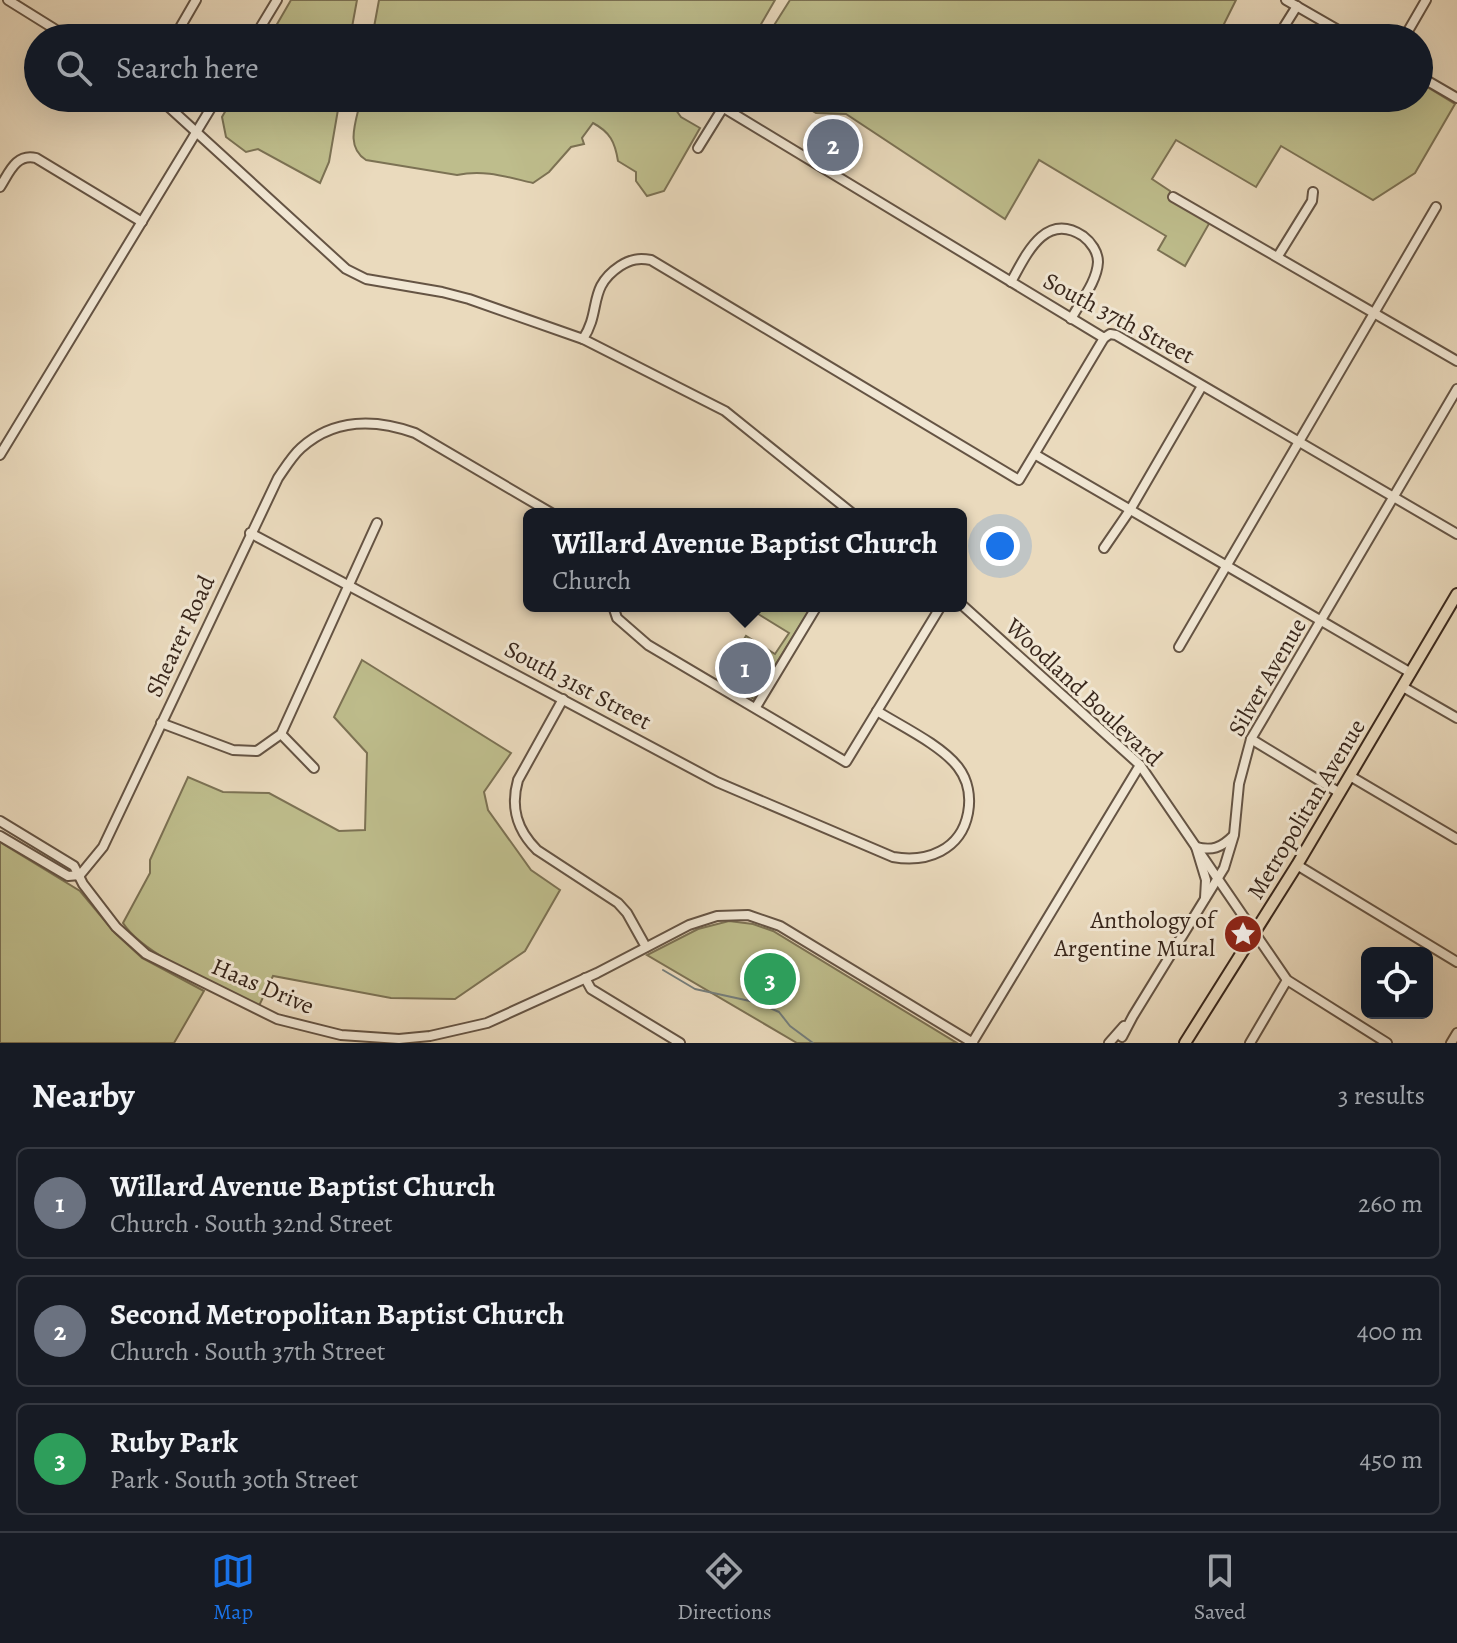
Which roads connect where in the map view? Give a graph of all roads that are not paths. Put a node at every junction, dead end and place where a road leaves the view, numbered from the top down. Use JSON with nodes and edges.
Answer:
{"nodes":[{"id":1,"x":8,"y":0,"type":"edge"},
{"id":2,"x":196,"y":0,"type":"edge"},
{"id":3,"x":277,"y":0,"type":"edge"},
{"id":4,"x":1286,"y":0,"type":"edge"},
{"id":5,"x":1426,"y":0,"type":"edge"},
{"id":6,"x":1297,"y":6,"type":"junction"},
{"id":7,"x":47,"y":24,"type":"edge"},
{"id":8,"x":182,"y":24,"type":"edge"},
{"id":9,"x":262,"y":24,"type":"edge"},
{"id":10,"x":1286,"y":24,"type":"edge"},
{"id":11,"x":1328,"y":24,"type":"edge"},
{"id":12,"x":1412,"y":24,"type":"edge"},
{"id":13,"x":1433,"y":84,"type":"edge"},
{"id":14,"x":1457,"y":98,"type":"edge"},
{"id":15,"x":175,"y":112,"type":"edge"},
{"id":16,"x":209,"y":112,"type":"edge"},
{"id":17,"x":721,"y":112,"type":"edge"},
{"id":18,"x":731,"y":112,"type":"edge"},
{"id":19,"x":197,"y":131,"type":"junction"},
{"id":20,"x":698,"y":148,"type":"dead end"},
{"id":21,"x":0,"y":187,"type":"edge"},
{"id":22,"x":1313,"y":192,"type":"dead end"},
{"id":23,"x":1173,"y":197,"type":"dead end"},
{"id":24,"x":1436,"y":207,"type":"dead end"},
{"id":25,"x":142,"y":222,"type":"junction"},
{"id":26,"x":1278,"y":256,"type":"junction"},
{"id":27,"x":1011,"y":282,"type":"junction"},
{"id":28,"x":1373,"y":312,"type":"junction"},
{"id":29,"x":1071,"y":319,"type":"junction"},
{"id":30,"x":1104,"y":338,"type":"junction"},
{"id":31,"x":583,"y":339,"type":"junction"},
{"id":32,"x":1457,"y":361,"type":"edge"},
{"id":33,"x":1202,"y":386,"type":"junction"},
{"id":34,"x":1457,"y":389,"type":"edge"},
{"id":35,"x":1298,"y":441,"type":"junction"},
{"id":36,"x":0,"y":455,"type":"edge"},
{"id":37,"x":1036,"y":455,"type":"junction"},
{"id":38,"x":1394,"y":497,"type":"junction"},
{"id":39,"x":543,"y":508,"type":"edge"},
{"id":40,"x":846,"y":508,"type":"edge"},
{"id":41,"x":1130,"y":510,"type":"junction"},
{"id":42,"x":377,"y":523,"type":"dead end"},
{"id":43,"x":250,"y":533,"type":"junction"},
{"id":44,"x":1457,"y":534,"type":"edge"},
{"id":45,"x":1104,"y":548,"type":"dead end"},
{"id":46,"x":1225,"y":566,"type":"junction"},
{"id":47,"x":349,"y":585,"type":"junction"},
{"id":48,"x":1456,"y":596,"type":"edge"},
{"id":49,"x":967,"y":609,"type":"edge"},
{"id":50,"x":615,"y":612,"type":"edge"},
{"id":51,"x":813,"y":612,"type":"edge"},
{"id":52,"x":937,"y":612,"type":"edge"},
{"id":53,"x":1321,"y":622,"type":"junction"},
{"id":54,"x":1179,"y":647,"type":"dead end"},
{"id":55,"x":1411,"y":673,"type":"junction"},
{"id":56,"x":1403,"y":687,"type":"junction"},
{"id":57,"x":563,"y":699,"type":"junction"},
{"id":58,"x":756,"y":707,"type":"junction"},
{"id":59,"x":877,"y":711,"type":"junction"},
{"id":60,"x":1457,"y":718,"type":"edge"},
{"id":61,"x":161,"y":723,"type":"junction"},
{"id":62,"x":281,"y":734,"type":"junction"},
{"id":63,"x":1251,"y":739,"type":"junction"},
{"id":64,"x":1140,"y":765,"type":"junction"},
{"id":65,"x":314,"y":768,"type":"dead end"},
{"id":66,"x":1350,"y":776,"type":"junction"},
{"id":67,"x":1340,"y":793,"type":"junction"},
{"id":68,"x":0,"y":821,"type":"edge"},
{"id":69,"x":1234,"y":835,"type":"junction"},
{"id":70,"x":0,"y":836,"type":"edge"},
{"id":71,"x":1457,"y":839,"type":"edge"},
{"id":72,"x":1196,"y":847,"type":"junction"},
{"id":73,"x":1297,"y":865,"type":"junction"},
{"id":74,"x":80,"y":875,"type":"junction"},
{"id":75,"x":1218,"y":879,"type":"junction"},
{"id":76,"x":1205,"y":899,"type":"junction"},
{"id":77,"x":1254,"y":934,"type":"junction"},
{"id":78,"x":646,"y":947,"type":"junction"},
{"id":79,"x":1457,"y":962,"type":"edge"},
{"id":80,"x":585,"y":978,"type":"junction"},
{"id":81,"x":1287,"y":980,"type":"junction"},
{"id":82,"x":1133,"y":1016,"type":"junction"},
{"id":83,"x":1457,"y":1033,"type":"edge"},
{"id":84,"x":1122,"y":1037,"type":"dead end"},
{"id":85,"x":680,"y":1043,"type":"edge"},
{"id":86,"x":972,"y":1043,"type":"edge"},
{"id":87,"x":1109,"y":1043,"type":"edge"},
{"id":88,"x":1185,"y":1043,"type":"edge"},
{"id":89,"x":1250,"y":1043,"type":"edge"},
{"id":90,"x":1387,"y":1043,"type":"edge"},
{"id":91,"x":1451,"y":1043,"type":"edge"}],
"edges":[{"from":1,"to":7,"type":"street"},
{"from":2,"to":8,"type":"street"},
{"from":3,"to":9,"type":"street"},
{"from":4,"to":6,"type":"street"},
{"from":5,"to":12,"type":"street"},
{"from":6,"to":10,"type":"street"},
{"from":6,"to":11,"type":"street"},
{"from":13,"to":14,"type":"street"},
{"from":15,"to":19,"type":"street"},
{"from":16,"to":19,"type":"street"},
{"from":17,"to":20,"type":"street"},
{"from":18,"to":27,"type":"street","name":"South 37th Street"},
{"from":19,"to":25,"type":"street"},
{"from":19,"to":31,"type":"street"},
{"from":21,"to":25,"type":"street"},
{"from":22,"to":26,"type":"street"},
{"from":23,"to":26,"type":"street"},
{"from":24,"to":28,"type":"street"},
{"from":25,"to":36,"type":"street"},
{"from":26,"to":28,"type":"street"},
{"from":27,"to":29,"type":"street","name":"South 37th Street"},
{"from":27,"to":29,"type":"street"},
{"from":28,"to":32,"type":"street"},
{"from":28,"to":35,"type":"street"},
{"from":29,"to":30,"type":"street","name":"South 37th Street"},
{"from":30,"to":33,"type":"street","name":"South 37th Street"},
{"from":30,"to":37,"type":"street"},
{"from":31,"to":37,"type":"street"},
{"from":31,"to":40,"type":"street"},
{"from":33,"to":35,"type":"street","name":"South 37th Street"},
{"from":33,"to":41,"type":"street"},
{"from":34,"to":38,"type":"street","name":"Silver Avenue"},
{"from":35,"to":38,"type":"street","name":"South 37th Street"},
{"from":35,"to":46,"type":"street"},
{"from":37,"to":41,"type":"street"},
{"from":38,"to":44,"type":"street","name":"South 37th Street"},
{"from":38,"to":53,"type":"street","name":"Silver Avenue"},
{"from":39,"to":43,"type":"street","name":"Shearer Road"},
{"from":41,"to":45,"type":"street"},
{"from":41,"to":46,"type":"street"},
{"from":42,"to":47,"type":"street"},
{"from":43,"to":47,"type":"street","name":"South 31st Street"},
{"from":43,"to":61,"type":"street","name":"Shearer Road"},
{"from":46,"to":53,"type":"street"},
{"from":46,"to":54,"type":"street"},
{"from":47,"to":57,"type":"street","name":"South 31st Street"},
{"from":47,"to":62,"type":"street"},
{"from":48,"to":55,"type":"main road","name":"Metropolitan Avenue"},
{"from":49,"to":64,"type":"street","name":"Woodland Boulevard"},
{"from":50,"to":58,"type":"street"},
{"from":51,"to":58,"type":"street"},
{"from":52,"to":59,"type":"street"},
{"from":53,"to":55,"type":"street"},
{"from":53,"to":63,"type":"street","name":"Silver Avenue"},
{"from":55,"to":56,"type":"main road","name":"Metropolitan Avenue"},
{"from":56,"to":60,"type":"street"},
{"from":56,"to":66,"type":"main road","name":"Metropolitan Avenue"},
{"from":57,"to":59,"type":"street","name":"South 31st Street"},
{"from":57,"to":78,"type":"street"},
{"from":58,"to":59,"type":"street"},
{"from":61,"to":62,"type":"street"},
{"from":61,"to":74,"type":"street","name":"Shearer Road"},
{"from":62,"to":65,"type":"street"},
{"from":63,"to":67,"type":"street"},
{"from":63,"to":69,"type":"street","name":"Silver Avenue"},
{"from":64,"to":72,"type":"street","name":"Woodland Boulevard"},
{"from":64,"to":86,"type":"street"},
{"from":66,"to":67,"type":"main road","name":"Metropolitan Avenue"},
{"from":66,"to":71,"type":"street"},
{"from":67,"to":73,"type":"main road","name":"Metropolitan Avenue"},
{"from":68,"to":74,"type":"street","name":"Haas Drive"},
{"from":69,"to":72,"type":"street"},
{"from":69,"to":75,"type":"street","name":"Silver Avenue"},
{"from":70,"to":74,"type":"street"},
{"from":72,"to":75,"type":"street","name":"Woodland Boulevard"},
{"from":72,"to":76,"type":"street"},
{"from":73,"to":77,"type":"main road","name":"Metropolitan Avenue"},
{"from":73,"to":79,"type":"street"},
{"from":74,"to":80,"type":"street","name":"Haas Drive"},
{"from":75,"to":76,"type":"street","name":"Silver Avenue"},
{"from":75,"to":77,"type":"street","name":"Woodland Boulevard"},
{"from":76,"to":82,"type":"street","name":"Silver Avenue"},
{"from":77,"to":81,"type":"street","name":"Woodland Boulevard"},
{"from":77,"to":88,"type":"main road","name":"Metropolitan Avenue"},
{"from":78,"to":80,"type":"street","name":"Haas Drive"},
{"from":78,"to":86,"type":"street","name":"Haas Drive"},
{"from":80,"to":85,"type":"street"},
{"from":81,"to":89,"type":"street"},
{"from":81,"to":90,"type":"street"},
{"from":82,"to":84,"type":"street","name":"Silver Avenue"},
{"from":82,"to":87,"type":"street"},
{"from":83,"to":91,"type":"street"}]}
